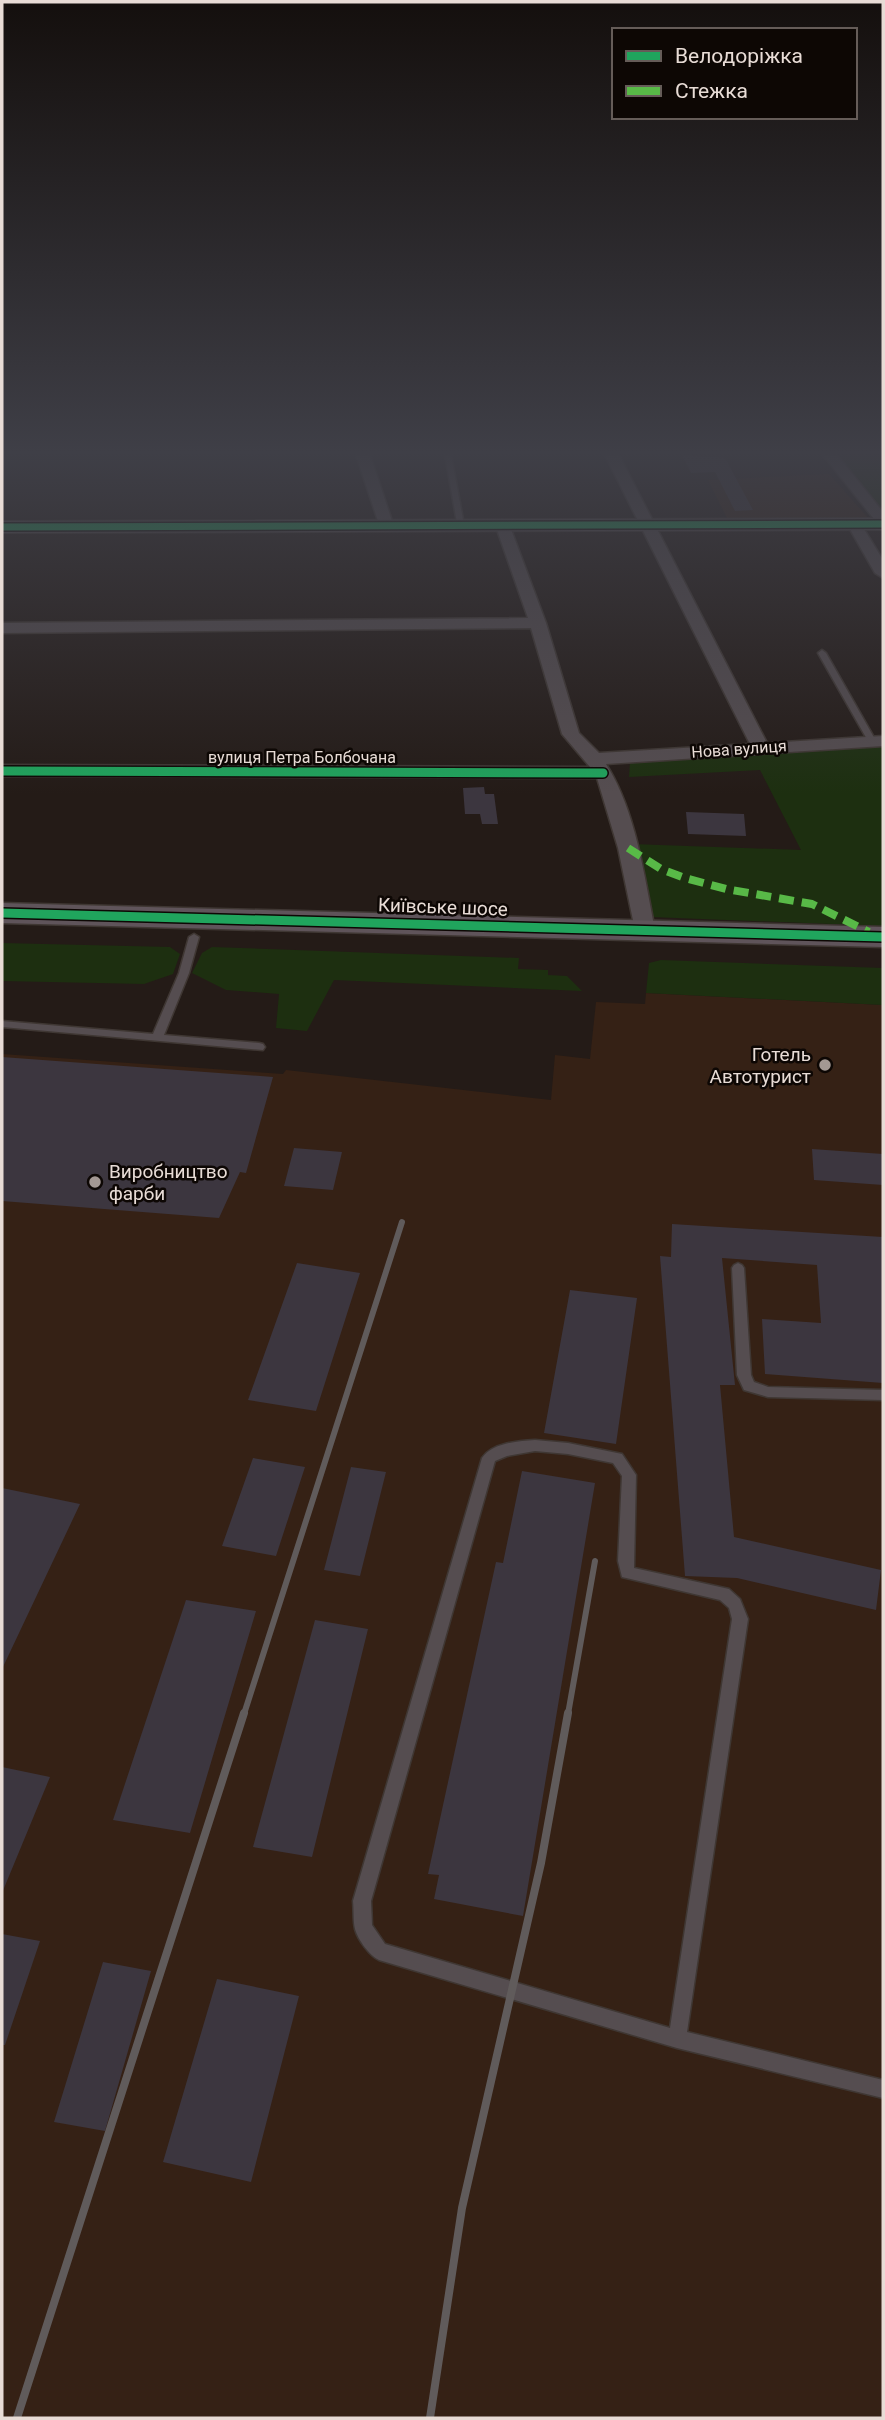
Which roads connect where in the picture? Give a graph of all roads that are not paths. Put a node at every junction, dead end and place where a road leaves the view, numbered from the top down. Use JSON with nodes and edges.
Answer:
{"nodes":[{"id":1,"x":518,"y":568,"type":"edge"},
{"id":2,"x":667,"y":568,"type":"edge"},
{"id":3,"x":538,"y":624,"type":"junction"},
{"id":4,"x":2,"y":628,"type":"edge"},
{"id":5,"x":822,"y":653,"type":"dead end"},
{"id":6,"x":878,"y":741,"type":"edge"},
{"id":7,"x":761,"y":748,"type":"junction"},
{"id":8,"x":599,"y":766,"type":"junction"},
{"id":9,"x":2,"y":771,"type":"edge"},
{"id":10,"x":2,"y":913,"type":"edge"},
{"id":11,"x":645,"y":930,"type":"junction"},
{"id":12,"x":2,"y":932,"type":"edge"},
{"id":13,"x":194,"y":937,"type":"junction"},
{"id":14,"x":883,"y":937,"type":"edge"},
{"id":15,"x":883,"y":954,"type":"edge"},
{"id":16,"x":2,"y":1024,"type":"edge"},
{"id":17,"x":158,"y":1036,"type":"junction"},
{"id":18,"x":259,"y":1047,"type":"dead end"},
{"id":19,"x":738,"y":1268,"type":"dead end"},
{"id":20,"x":883,"y":1395,"type":"edge"},
{"id":21,"x":677,"y":2039,"type":"junction"},
{"id":22,"x":883,"y":2089,"type":"edge"}],
"edges":[{"from":1,"to":3,"type":"street"},
{"from":2,"to":7,"type":"street"},
{"from":3,"to":4,"type":"street"},
{"from":3,"to":8,"type":"street"},
{"from":5,"to":6,"type":"lane"},
{"from":6,"to":7,"type":"street","name":"Нова вулиця"},
{"from":7,"to":8,"type":"street","name":"Нова вулиця"},
{"from":8,"to":9,"type":"street","name":"вулиця Петра Болбочана"},
{"from":8,"to":11,"type":"street"},
{"from":10,"to":11,"type":"main road","name":"Київське шосе"},
{"from":11,"to":14,"type":"main road","name":"Київське шосе"},
{"from":12,"to":13,"type":"main road"},
{"from":13,"to":15,"type":"main road"},
{"from":13,"to":17,"type":"lane"},
{"from":16,"to":17,"type":"lane"},
{"from":17,"to":18,"type":"lane"},
{"from":19,"to":20,"type":"lane"},
{"from":21,"to":21,"type":"lane"},
{"from":21,"to":22,"type":"lane"}]}
